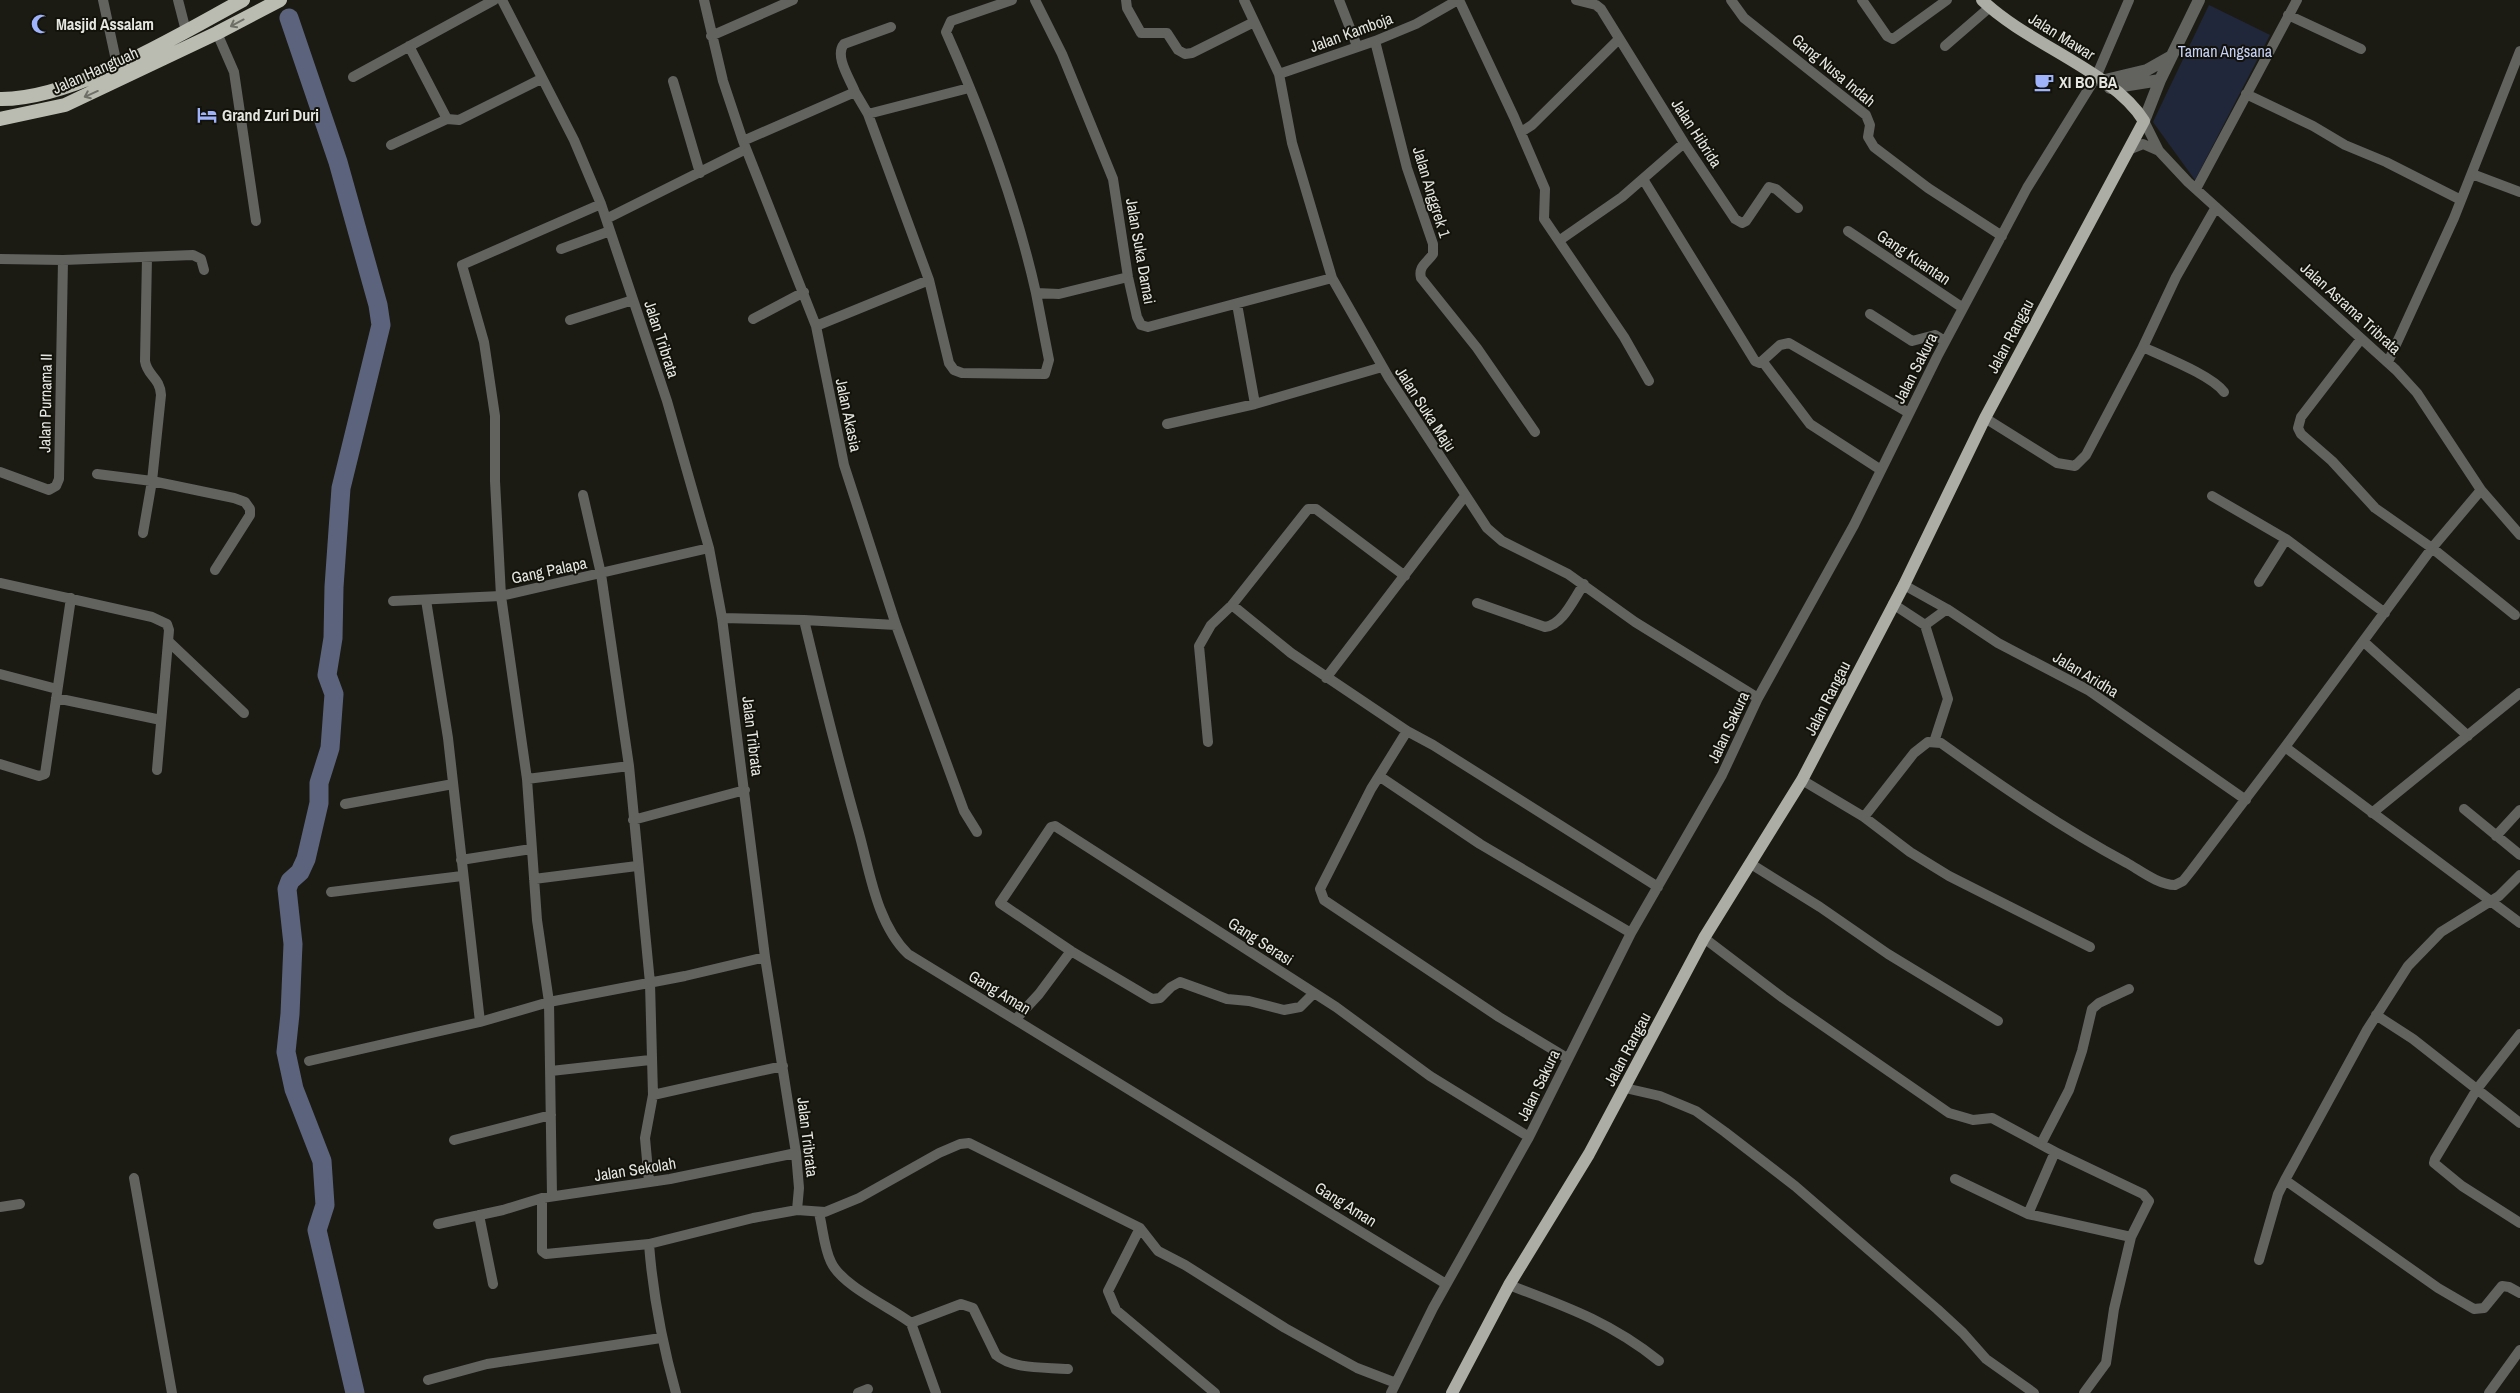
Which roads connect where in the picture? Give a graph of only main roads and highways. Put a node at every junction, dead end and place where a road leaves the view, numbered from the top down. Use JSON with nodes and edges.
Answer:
{"nodes":[{"id":1,"x":243,"y":0,"type":"edge"},
{"id":2,"x":280,"y":0,"type":"edge"},
{"id":3,"x":1986,"y":4,"type":"edge"},
{"id":4,"x":165,"y":49,"type":"junction"},
{"id":5,"x":0,"y":99,"type":"edge"},
{"id":6,"x":0,"y":119,"type":"edge"},
{"id":7,"x":2136,"y":134,"type":"joint"},
{"id":8,"x":1452,"y":1393,"type":"edge"}],
"edges":[{"from":1,"to":4,"type":"highway","name":"Jalan Hangtuah"},
{"from":2,"to":4,"type":"highway","name":"Jalan Hangtuah","one_way":true},
{"from":3,"to":7,"type":"main road","name":"Jalan Mawar"},
{"from":4,"to":5,"type":"highway","name":"Jalan Hangtuah"},
{"from":4,"to":6,"type":"highway","name":"Jalan Hangtuah","one_way":true},
{"from":7,"to":8,"type":"main road","name":"Jalan Rangau"}]}
